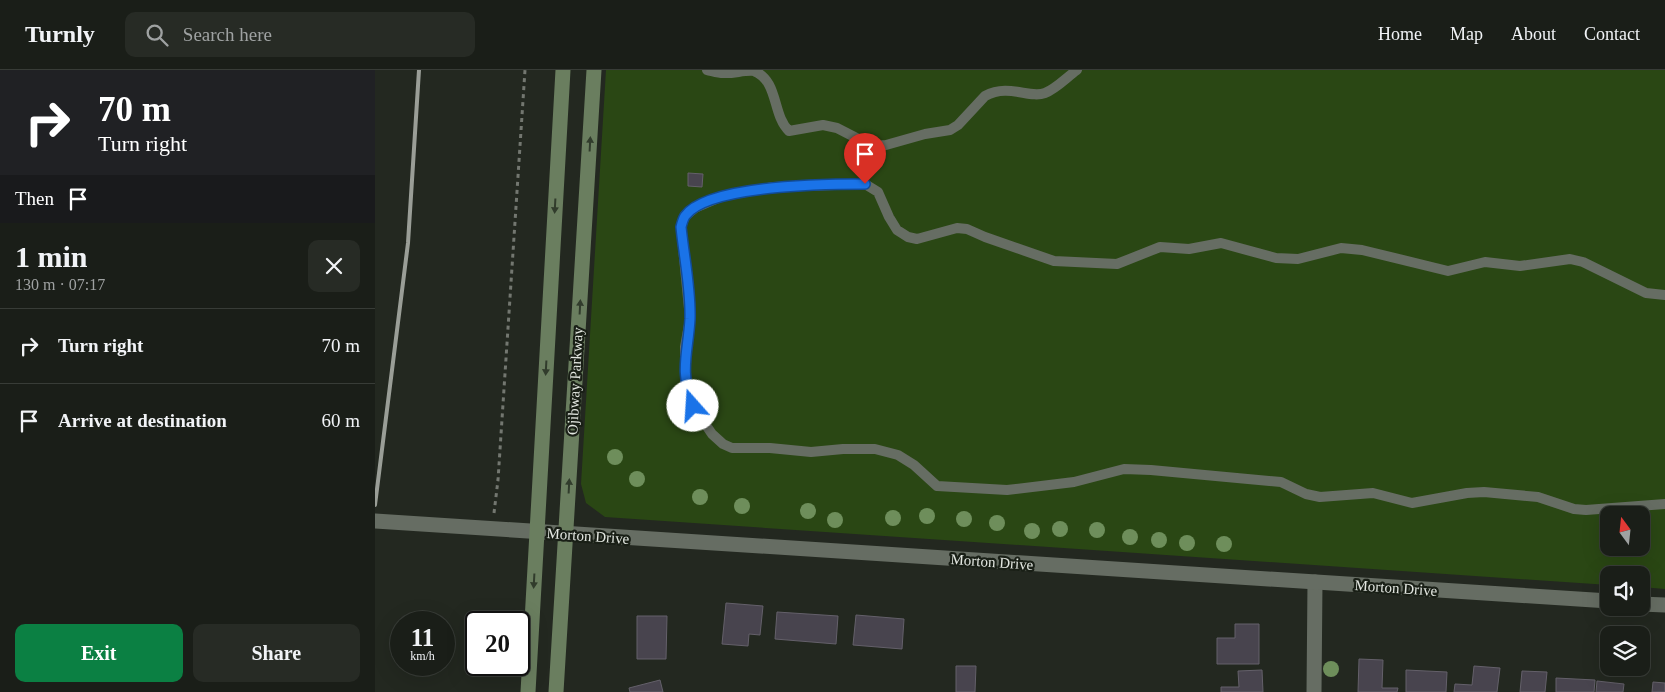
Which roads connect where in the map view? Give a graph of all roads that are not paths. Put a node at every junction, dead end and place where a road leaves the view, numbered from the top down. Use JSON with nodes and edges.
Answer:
{"nodes":[{"id":1,"x":563,"y":70,"type":"edge"},
{"id":2,"x":594,"y":70,"type":"edge"},
{"id":3,"x":707,"y":70,"type":"edge"},
{"id":4,"x":1077,"y":70,"type":"edge"},
{"id":5,"x":1665,"y":295,"type":"edge"},
{"id":6,"x":1665,"y":504,"type":"edge"},
{"id":7,"x":375,"y":521,"type":"edge"},
{"id":8,"x":536,"y":532,"type":"junction"},
{"id":9,"x":566,"y":535,"type":"junction"},
{"id":10,"x":1315,"y":582,"type":"junction"},
{"id":11,"x":1600,"y":600,"type":"edge"},
{"id":12,"x":1650,"y":604,"type":"edge"},
{"id":13,"x":1665,"y":605,"type":"edge"},
{"id":14,"x":527,"y":692,"type":"edge"},
{"id":15,"x":555,"y":692,"type":"edge"},
{"id":16,"x":1313,"y":692,"type":"edge"}],
"edges":[{"from":1,"to":8,"type":"main road","name":"Ojibway Parkway","one_way":true},
{"from":9,"to":2,"type":"main road","name":"Ojibway Parkway","one_way":true},
{"from":3,"to":4,"type":"lane"},
{"from":5,"to":6,"type":"lane"},
{"from":7,"to":8,"type":"street","name":"Morton Drive"},
{"from":8,"to":9,"type":"street","name":"Morton Drive"},
{"from":8,"to":14,"type":"main road","name":"Ojibway Parkway","one_way":true},
{"from":9,"to":10,"type":"street","name":"Morton Drive"},
{"from":9,"to":15,"type":"main road","name":"Ojibway Parkway"},
{"from":10,"to":11,"type":"street","name":"Morton Drive"},
{"from":10,"to":16,"type":"street"},
{"from":12,"to":13,"type":"street"}]}
